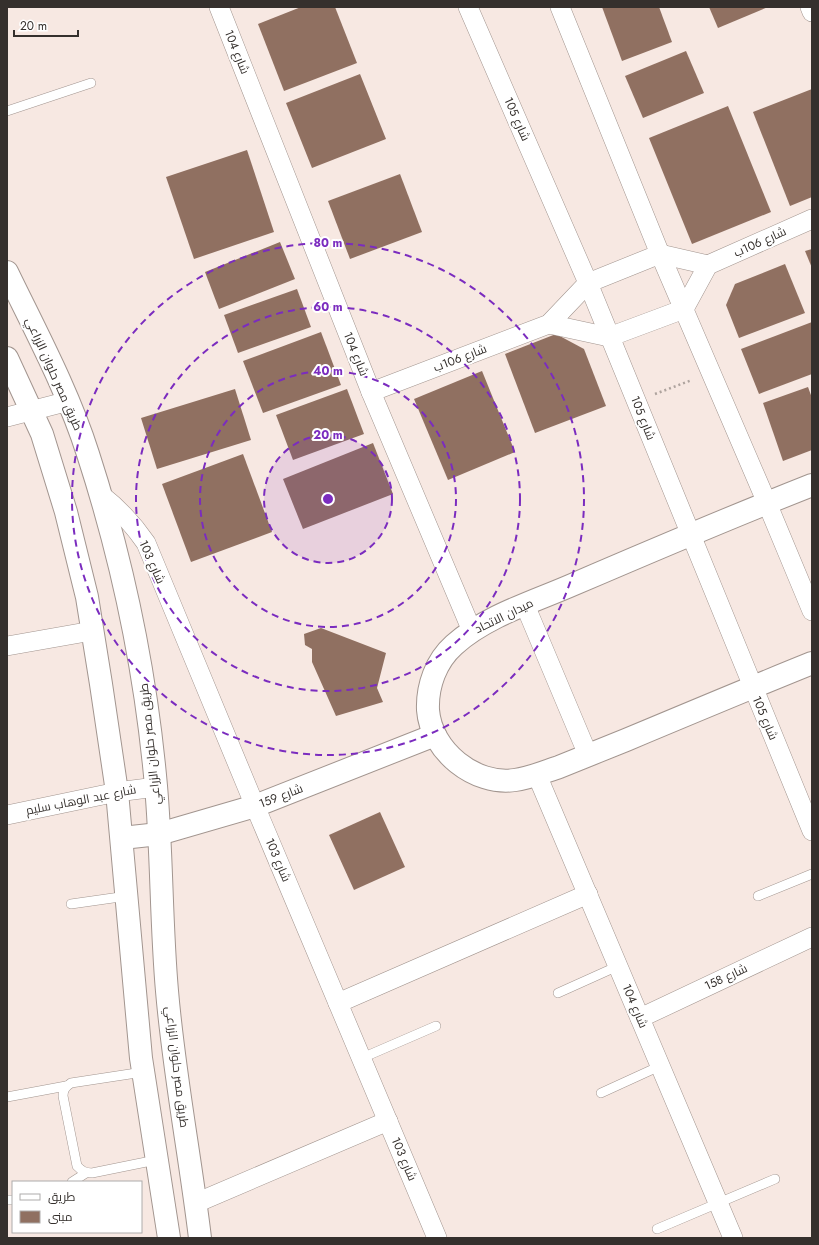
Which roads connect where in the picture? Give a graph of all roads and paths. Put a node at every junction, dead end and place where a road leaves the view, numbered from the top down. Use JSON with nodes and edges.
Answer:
{"nodes":[{"id":1,"x":219,"y":7,"type":"edge"},
{"id":2,"x":468,"y":7,"type":"edge"},
{"id":3,"x":560,"y":7,"type":"edge"},
{"id":4,"x":810,"y":7,"type":"edge"},
{"id":5,"x":812,"y":12,"type":"edge"},
{"id":6,"x":91,"y":83,"type":"dead end"},
{"id":7,"x":7,"y":111,"type":"edge"},
{"id":8,"x":812,"y":219,"type":"edge"},
{"id":9,"x":660,"y":254,"type":"junction"},
{"id":10,"x":708,"y":265,"type":"junction"},
{"id":11,"x":7,"y":272,"type":"edge"},
{"id":12,"x":588,"y":283,"type":"junction"},
{"id":13,"x":684,"y":309,"type":"junction"},
{"id":14,"x":549,"y":324,"type":"junction"},
{"id":15,"x":610,"y":337,"type":"junction"},
{"id":16,"x":7,"y":358,"type":"edge"},
{"id":17,"x":711,"y":373,"type":"junction"},
{"id":18,"x":371,"y":392,"type":"junction"},
{"id":19,"x":69,"y":401,"type":"junction"},
{"id":20,"x":636,"y":401,"type":"junction"},
{"id":21,"x":32,"y":410,"type":"junction"},
{"id":22,"x":7,"y":417,"type":"edge"},
{"id":23,"x":812,"y":485,"type":"edge"},
{"id":24,"x":101,"y":495,"type":"junction"},
{"id":25,"x":767,"y":503,"type":"junction"},
{"id":26,"x":690,"y":534,"type":"junction"},
{"id":27,"x":525,"y":605,"type":"junction"},
{"id":28,"x":812,"y":611,"type":"edge"},
{"id":29,"x":92,"y":630,"type":"junction"},
{"id":30,"x":472,"y":631,"type":"junction"},
{"id":31,"x":7,"y":646,"type":"edge"},
{"id":32,"x":812,"y":663,"type":"edge"},
{"id":33,"x":752,"y":687,"type":"junction"},
{"id":34,"x":435,"y":735,"type":"junction"},
{"id":35,"x":588,"y":756,"type":"junction"},
{"id":36,"x":537,"y":775,"type":"junction"},
{"id":37,"x":156,"y":787,"type":"junction"},
{"id":38,"x":117,"y":792,"type":"junction"},
{"id":39,"x":255,"y":806,"type":"junction"},
{"id":40,"x":7,"y":815,"type":"edge"},
{"id":41,"x":812,"y":831,"type":"edge"},
{"id":42,"x":159,"y":834,"type":"junction"},
{"id":43,"x":122,"y":838,"type":"junction"},
{"id":44,"x":812,"y":874,"type":"edge"},
{"id":45,"x":588,"y":894,"type":"junction"},
{"id":46,"x":127,"y":896,"type":"junction"},
{"id":47,"x":758,"y":896,"type":"dead end"},
{"id":48,"x":71,"y":904,"type":"dead end"},
{"id":49,"x":812,"y":937,"type":"edge"},
{"id":50,"x":618,"y":966,"type":"junction"},
{"id":51,"x":558,"y":993,"type":"dead end"},
{"id":52,"x":338,"y":1003,"type":"junction"},
{"id":53,"x":640,"y":1018,"type":"junction"},
{"id":54,"x":436,"y":1026,"type":"dead end"},
{"id":55,"x":362,"y":1058,"type":"junction"},
{"id":56,"x":660,"y":1066,"type":"junction"},
{"id":57,"x":143,"y":1072,"type":"junction"},
{"id":58,"x":66,"y":1086,"type":"junction"},
{"id":59,"x":601,"y":1093,"type":"dead end"},
{"id":60,"x":7,"y":1097,"type":"edge"},
{"id":61,"x":388,"y":1122,"type":"junction"},
{"id":62,"x":156,"y":1160,"type":"junction"},
{"id":63,"x":86,"y":1173,"type":"junction"},
{"id":64,"x":775,"y":1179,"type":"dead end"},
{"id":65,"x":74,"y":1181,"type":"edge"},
{"id":66,"x":196,"y":1203,"type":"junction"},
{"id":67,"x":719,"y":1203,"type":"junction"},
{"id":68,"x":657,"y":1229,"type":"dead end"},
{"id":69,"x":169,"y":1238,"type":"edge"},
{"id":70,"x":200,"y":1238,"type":"edge"},
{"id":71,"x":437,"y":1238,"type":"edge"},
{"id":72,"x":733,"y":1238,"type":"edge"}],
"edges":[{"from":1,"to":18,"type":"street","name":"شارع 104"},
{"from":2,"to":12,"type":"street","name":"شارع 105"},
{"from":3,"to":9,"type":"street"},
{"from":4,"to":5,"type":"street"},
{"from":6,"to":7,"type":"lane"},
{"from":8,"to":10,"type":"street","name":"شارع 106ب"},
{"from":9,"to":10,"type":"street"},
{"from":9,"to":12,"type":"street"},
{"from":9,"to":13,"type":"street"},
{"from":10,"to":13,"type":"street"},
{"from":11,"to":19,"type":"main road","name":"طريق مصر حلوان الزراعي"},
{"from":12,"to":14,"type":"street","name":"شارع 106ب"},
{"from":12,"to":15,"type":"street","name":"شارع 105"},
{"from":13,"to":15,"type":"street"},
{"from":13,"to":17,"type":"street"},
{"from":14,"to":15,"type":"street"},
{"from":14,"to":18,"type":"street","name":"شارع 106ب"},
{"from":15,"to":20,"type":"street","name":"شارع 105"},
{"from":16,"to":21,"type":"main road"},
{"from":17,"to":20,"type":"path"},
{"from":17,"to":25,"type":"street"},
{"from":18,"to":30,"type":"street","name":"شارع 104"},
{"from":19,"to":21,"type":"street"},
{"from":19,"to":24,"type":"main road","name":"طريق مصر حلوان الزراعي"},
{"from":20,"to":26,"type":"street","name":"شارع 105"},
{"from":21,"to":22,"type":"street"},
{"from":21,"to":29,"type":"main road"},
{"from":23,"to":25,"type":"main road","name":"ميدان الاتحاد"},
{"from":24,"to":37,"type":"main road","name":"طريق مصر حلوان الزراعي"},
{"from":24,"to":39,"type":"street","name":"شارع 103"},
{"from":25,"to":26,"type":"main road","name":"ميدان الاتحاد"},
{"from":25,"to":28,"type":"street"},
{"from":26,"to":27,"type":"main road","name":"ميدان الاتحاد"},
{"from":26,"to":33,"type":"street","name":"شارع 105"},
{"from":27,"to":30,"type":"main road","name":"ميدان الاتحاد"},
{"from":27,"to":35,"type":"street"},
{"from":29,"to":31,"type":"street"},
{"from":29,"to":38,"type":"main road"},
{"from":30,"to":34,"type":"main road","name":"ميدان الاتحاد"},
{"from":32,"to":33,"type":"main road","name":"ميدان الاتحاد"},
{"from":33,"to":35,"type":"main road","name":"ميدان الاتحاد"},
{"from":33,"to":41,"type":"street","name":"شارع 105"},
{"from":34,"to":36,"type":"main road","name":"ميدان الاتحاد"},
{"from":34,"to":39,"type":"main road","name":"شارع 159"},
{"from":35,"to":36,"type":"main road","name":"ميدان الاتحاد"},
{"from":36,"to":45,"type":"street","name":"شارع 104"},
{"from":37,"to":38,"type":"street","name":"شارع عبد الوهاب سليم"},
{"from":37,"to":42,"type":"main road","name":"طريق مصر حلوان الزراعي"},
{"from":38,"to":40,"type":"street","name":"شارع عبد الوهاب سليم"},
{"from":38,"to":43,"type":"main road"},
{"from":39,"to":42,"type":"main road","name":"شارع 159"},
{"from":39,"to":52,"type":"street","name":"شارع 103"},
{"from":42,"to":43,"type":"main road","name":"شارع 159"},
{"from":42,"to":66,"type":"main road","name":"طريق مصر حلوان الزراعي"},
{"from":43,"to":46,"type":"main road"},
{"from":44,"to":47,"type":"lane"},
{"from":45,"to":50,"type":"street","name":"شارع 104"},
{"from":45,"to":52,"type":"street"},
{"from":46,"to":48,"type":"lane"},
{"from":46,"to":57,"type":"main road"},
{"from":49,"to":53,"type":"street","name":"شارع 158"},
{"from":50,"to":51,"type":"lane"},
{"from":50,"to":53,"type":"street","name":"شارع 104"},
{"from":52,"to":55,"type":"street","name":"شارع 103"},
{"from":53,"to":56,"type":"street","name":"شارع 104"},
{"from":54,"to":55,"type":"lane"},
{"from":55,"to":61,"type":"street","name":"شارع 103"},
{"from":56,"to":59,"type":"lane"},
{"from":56,"to":67,"type":"street","name":"شارع 104"},
{"from":57,"to":58,"type":"lane"},
{"from":57,"to":62,"type":"main road"},
{"from":58,"to":60,"type":"lane"},
{"from":58,"to":63,"type":"lane"},
{"from":61,"to":66,"type":"street"},
{"from":61,"to":71,"type":"street","name":"شارع 103"},
{"from":62,"to":63,"type":"lane"},
{"from":62,"to":69,"type":"main road"},
{"from":63,"to":65,"type":"lane"},
{"from":64,"to":67,"type":"lane"},
{"from":66,"to":70,"type":"main road","name":"طريق مصر حلوان الزراعي"},
{"from":67,"to":68,"type":"lane"},
{"from":67,"to":72,"type":"street","name":"شارع 104"}]}
